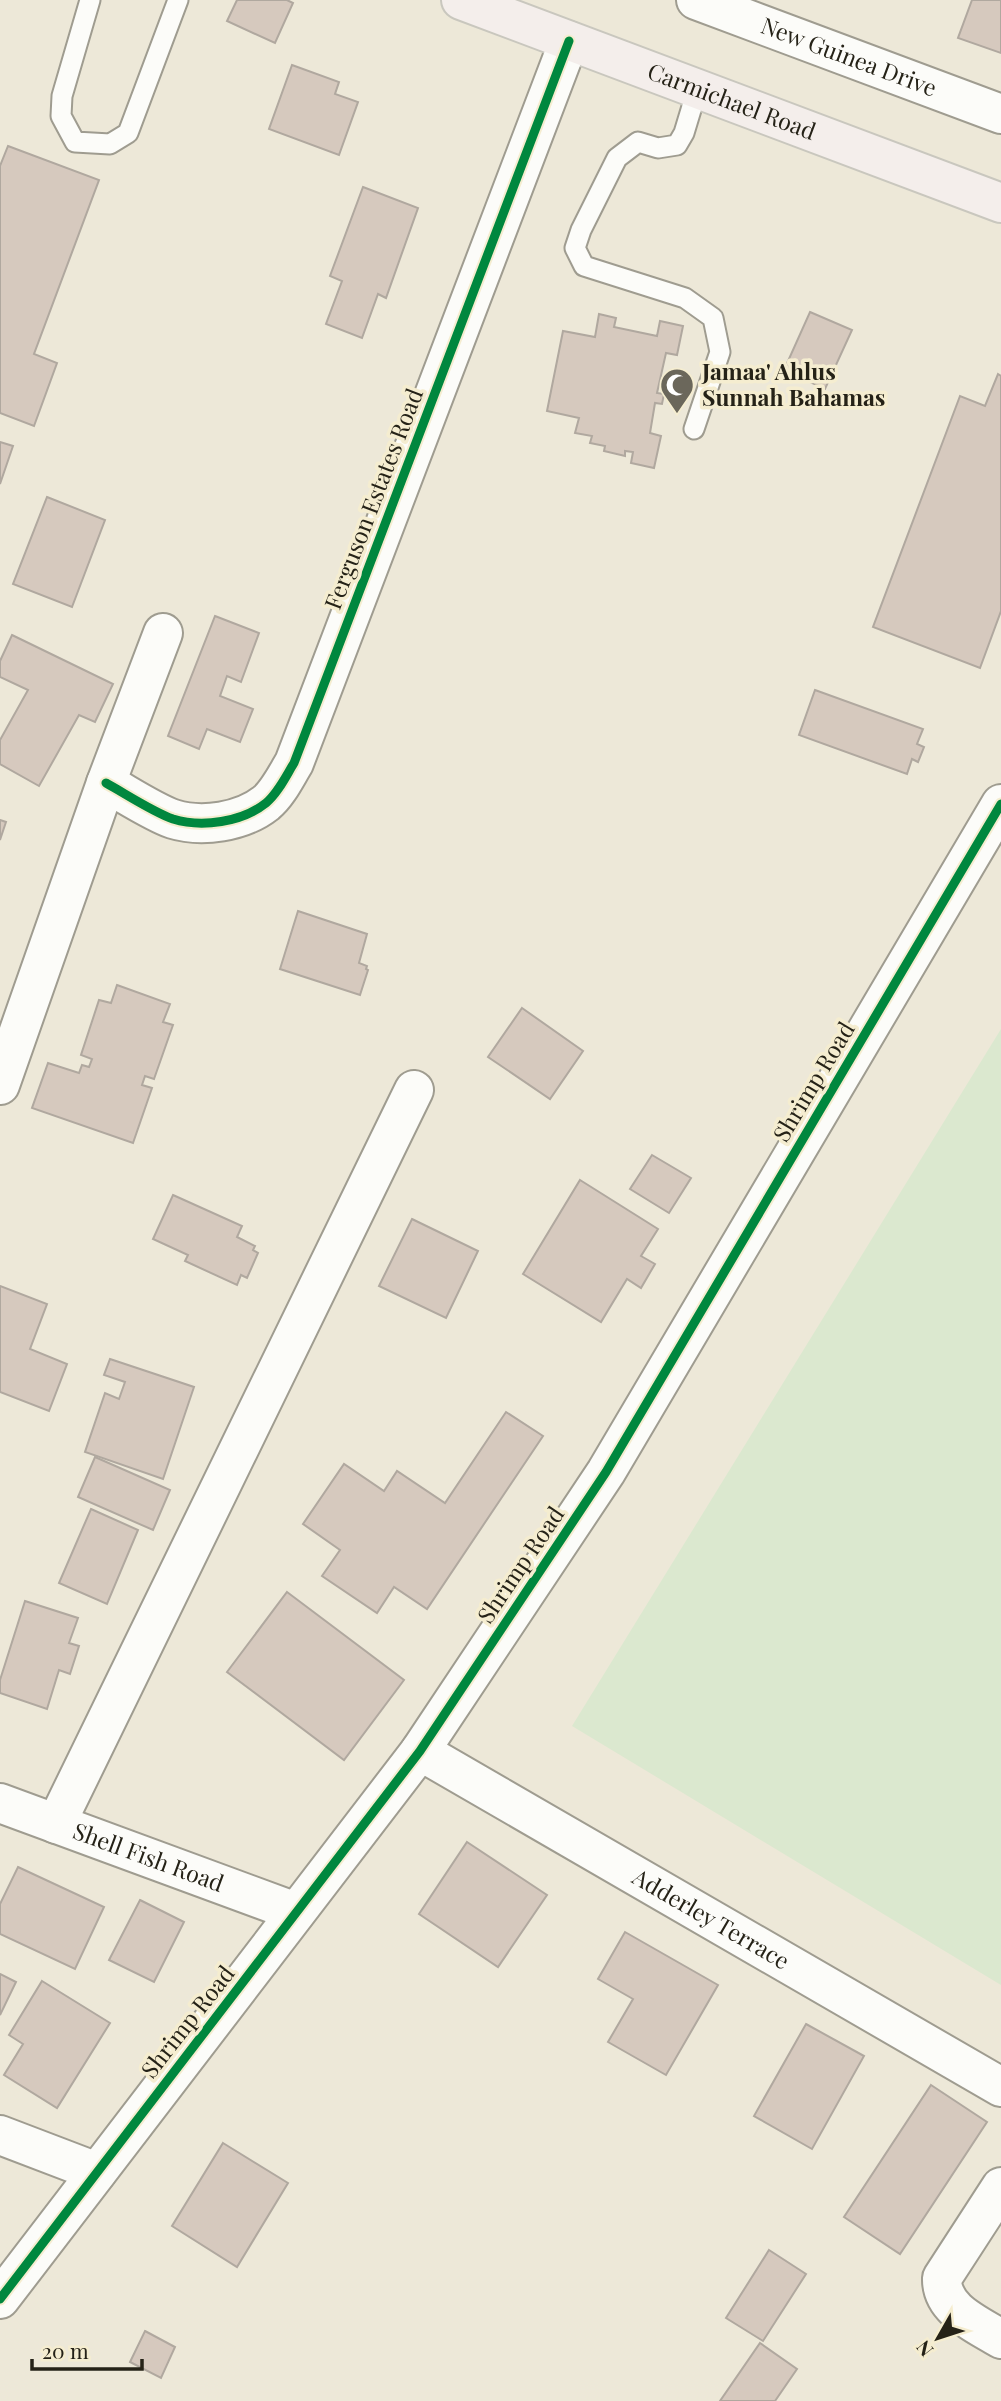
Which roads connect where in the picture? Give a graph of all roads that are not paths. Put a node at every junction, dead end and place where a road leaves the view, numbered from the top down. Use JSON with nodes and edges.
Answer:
{"nodes":[{"id":1,"x":90,"y":0,"type":"edge"},
{"id":2,"x":178,"y":0,"type":"edge"},
{"id":3,"x":461,"y":0,"type":"edge"},
{"id":4,"x":696,"y":0,"type":"edge"},
{"id":5,"x":569,"y":41,"type":"junction"},
{"id":6,"x":697,"y":90,"type":"junction"},
{"id":7,"x":1001,"y":114,"type":"edge"},
{"id":8,"x":1001,"y":203,"type":"edge"},
{"id":9,"x":694,"y":429,"type":"dead end"},
{"id":10,"x":163,"y":632,"type":"dead end"},
{"id":11,"x":106,"y":783,"type":"junction"},
{"id":12,"x":1001,"y":804,"type":"edge"},
{"id":13,"x":0,"y":1085,"type":"edge"},
{"id":14,"x":414,"y":1090,"type":"dead end"},
{"id":15,"x":420,"y":1751,"type":"junction"},
{"id":16,"x":0,"y":1803,"type":"edge"},
{"id":17,"x":56,"y":1824,"type":"junction"},
{"id":18,"x":296,"y":1912,"type":"junction"},
{"id":19,"x":1001,"y":2087,"type":"edge"},
{"id":20,"x":0,"y":2135,"type":"edge"},
{"id":21,"x":97,"y":2172,"type":"junction"},
{"id":22,"x":1001,"y":2188,"type":"edge"},
{"id":23,"x":0,"y":2299,"type":"edge"},
{"id":24,"x":1001,"y":2339,"type":"edge"}],
"edges":[{"from":1,"to":2,"type":"lane"},
{"from":3,"to":5,"type":"main road","name":"Carmichael Road"},
{"from":4,"to":7,"type":"street","name":"New Guinea Drive"},
{"from":5,"to":6,"type":"main road","name":"Carmichael Road"},
{"from":5,"to":11,"type":"street","name":"Ferguson Estates Road"},
{"from":6,"to":8,"type":"main road","name":"Carmichael Road"},
{"from":6,"to":9,"type":"lane"},
{"from":10,"to":11,"type":"street"},
{"from":11,"to":13,"type":"street"},
{"from":12,"to":15,"type":"street","name":"Shrimp Road"},
{"from":14,"to":17,"type":"street"},
{"from":15,"to":18,"type":"street","name":"Shrimp Road"},
{"from":15,"to":19,"type":"street","name":"Adderley Terrace"},
{"from":16,"to":17,"type":"street","name":"Shell Fish Road"},
{"from":17,"to":18,"type":"street","name":"Shell Fish Road"},
{"from":18,"to":21,"type":"street","name":"Shrimp Road"},
{"from":20,"to":21,"type":"street"},
{"from":21,"to":23,"type":"street","name":"Shrimp Road"},
{"from":22,"to":24,"type":"street"}]}
